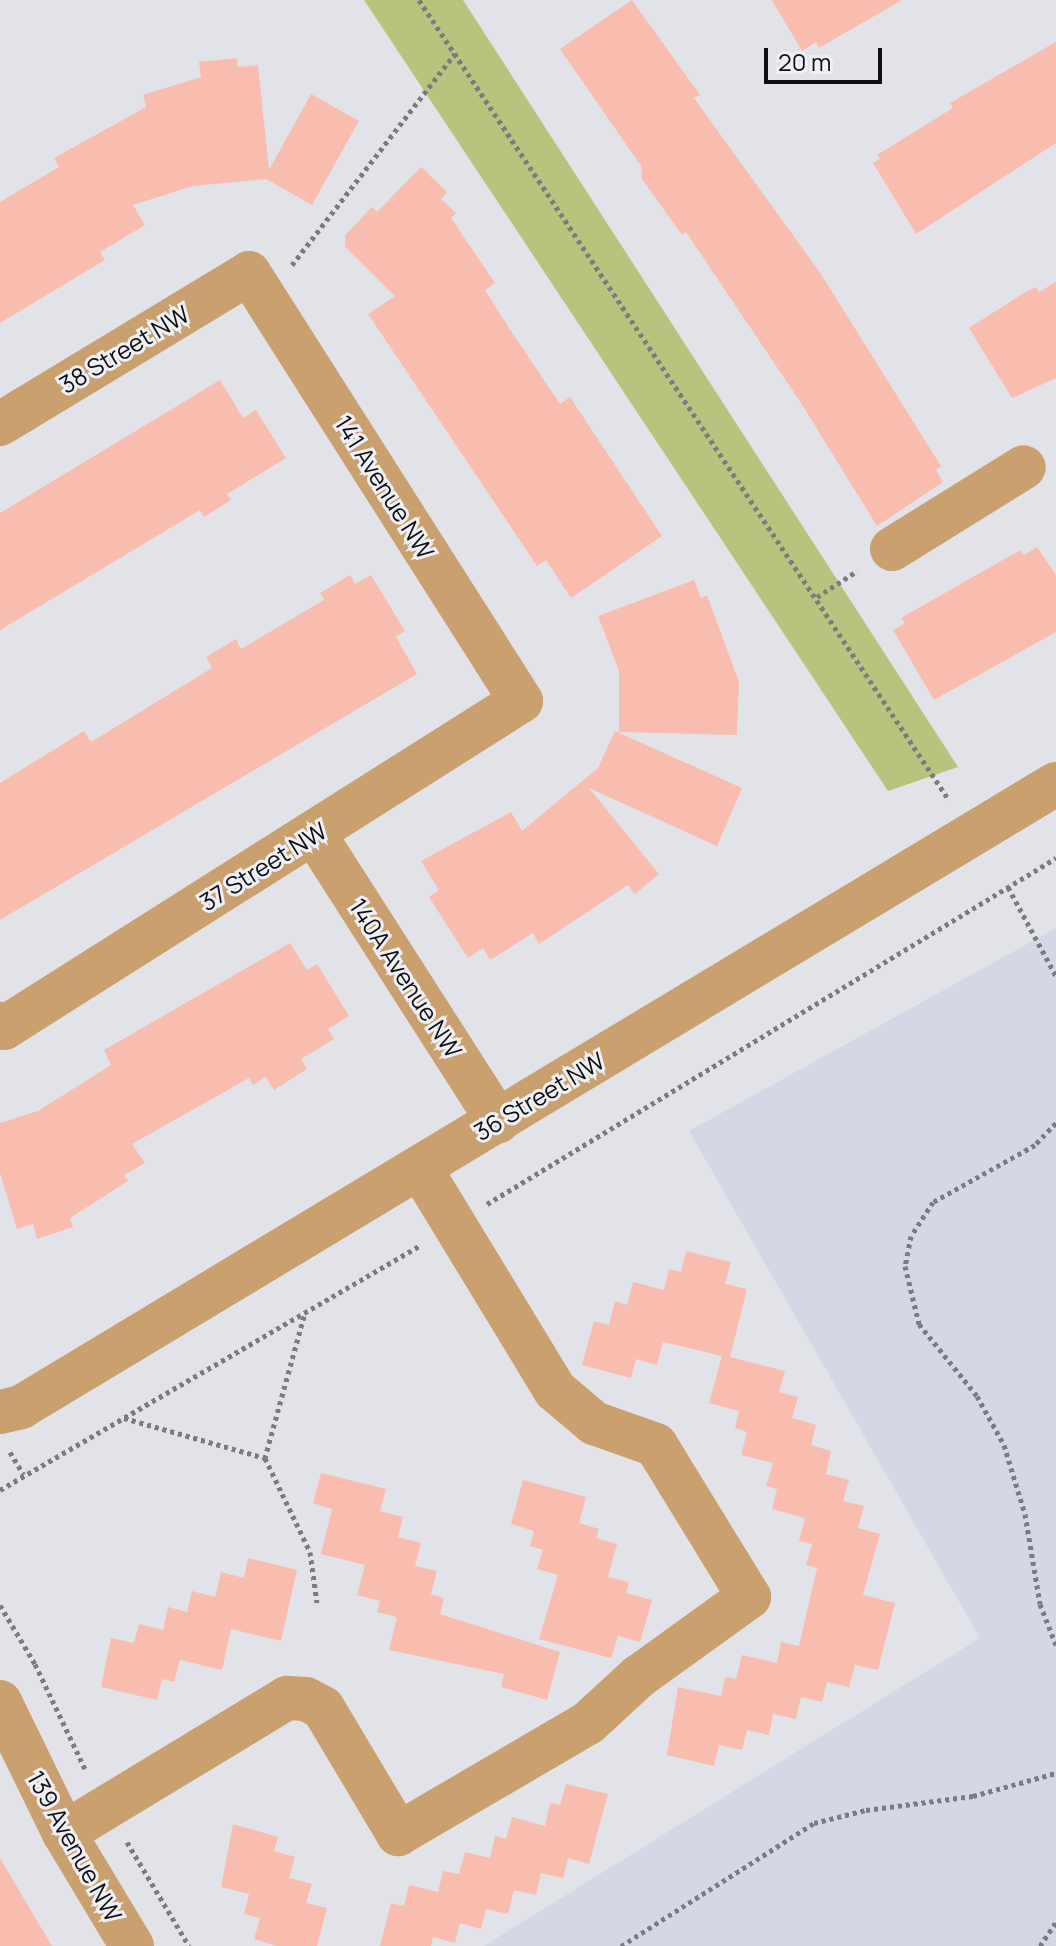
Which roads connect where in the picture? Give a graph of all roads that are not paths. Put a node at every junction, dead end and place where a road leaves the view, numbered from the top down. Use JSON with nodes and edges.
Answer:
{"nodes":[{"id":1,"x":257,"y":286,"type":"joint"},
{"id":2,"x":0,"y":424,"type":"edge"},
{"id":3,"x":1024,"y":467,"type":"dead end"},
{"id":4,"x":892,"y":549,"type":"dead end"},
{"id":5,"x":521,"y":701,"type":"joint"},
{"id":6,"x":1056,"y":784,"type":"edge"},
{"id":7,"x":315,"y":835,"type":"junction"},
{"id":8,"x":2,"y":1026,"type":"edge"},
{"id":9,"x":498,"y":1121,"type":"junction"},
{"id":10,"x":420,"y":1168,"type":"junction"},
{"id":11,"x":7,"y":1425,"type":"edge"},
{"id":12,"x":0,"y":1702,"type":"edge"},
{"id":13,"x":64,"y":1833,"type":"junction"},
{"id":14,"x":132,"y":1946,"type":"edge"}],
"edges":[{"from":1,"to":2,"type":"street","name":"38 Street NW"},
{"from":1,"to":5,"type":"street","name":"141 Avenue NW"},
{"from":3,"to":4,"type":"street"},
{"from":5,"to":7,"type":"street","name":"37 Street NW"},
{"from":6,"to":9,"type":"street","name":"36 Street NW"},
{"from":7,"to":8,"type":"street","name":"37 Street NW"},
{"from":7,"to":9,"type":"street","name":"140A Avenue NW"},
{"from":9,"to":10,"type":"street","name":"36 Street NW"},
{"from":10,"to":11,"type":"street","name":"36 Street NW"},
{"from":10,"to":13,"type":"street"},
{"from":12,"to":13,"type":"street","name":"139 Avenue NW"},
{"from":13,"to":14,"type":"street","name":"139 Avenue NW"}]}
